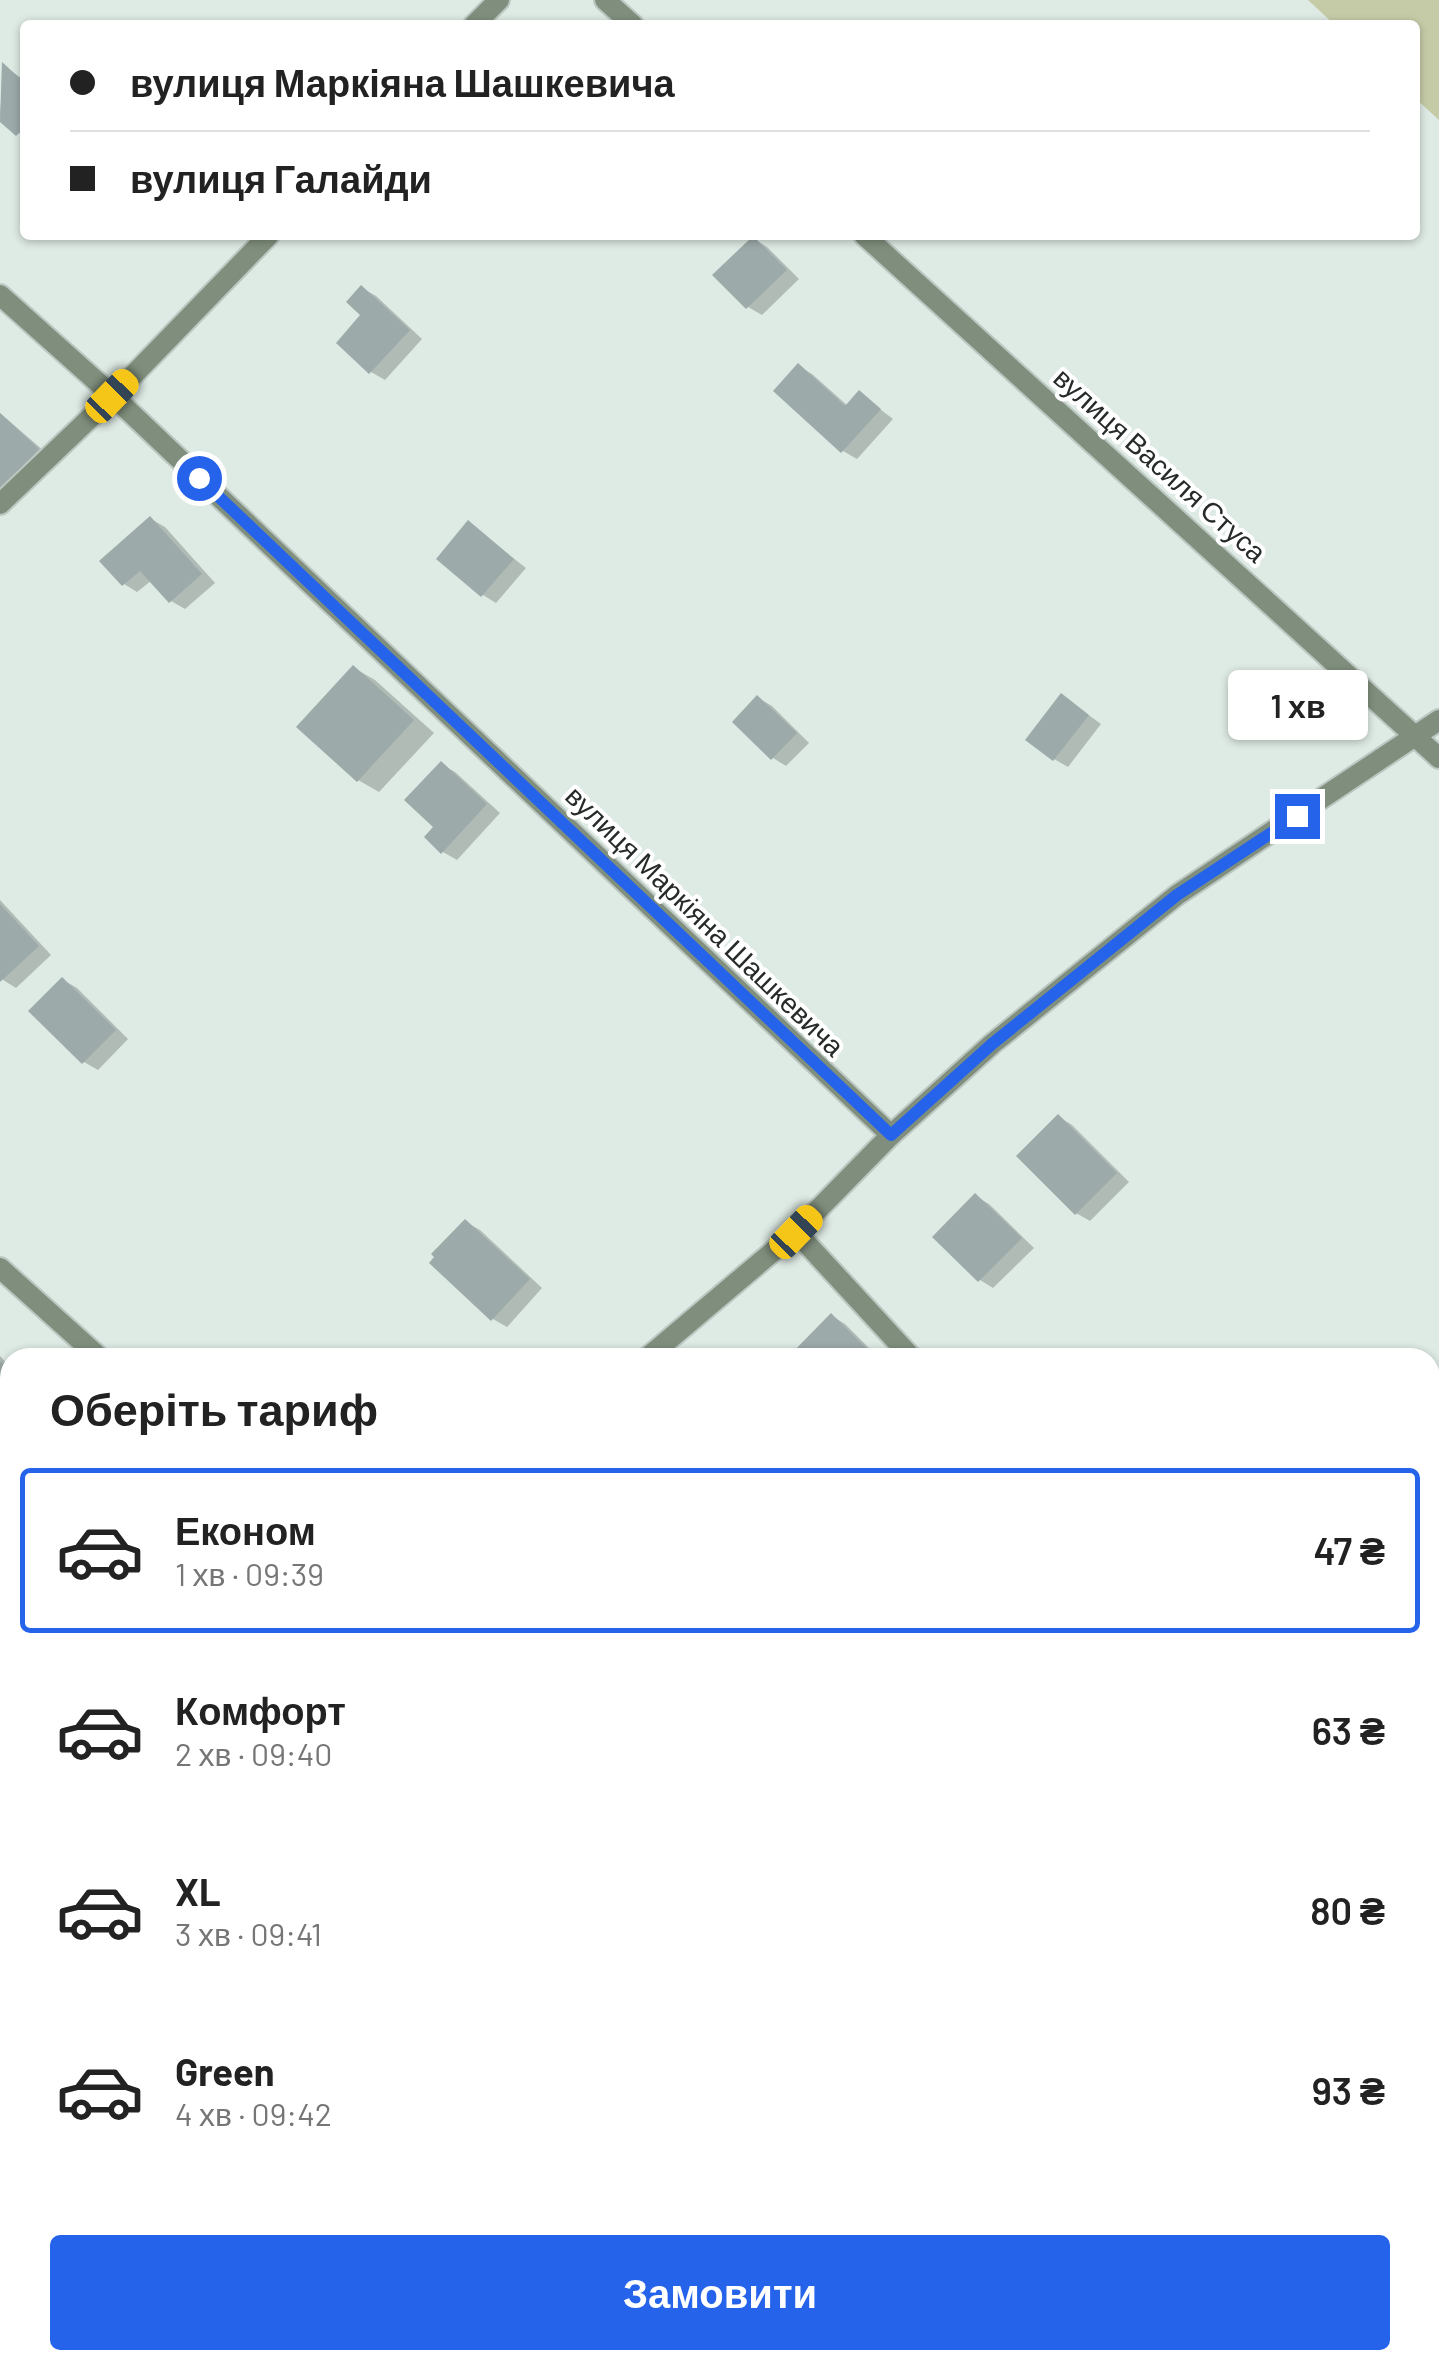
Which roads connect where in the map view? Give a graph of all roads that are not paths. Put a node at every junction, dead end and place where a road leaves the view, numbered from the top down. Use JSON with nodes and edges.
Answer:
{"nodes":[{"id":1,"x":499,"y":0,"type":"edge"},
{"id":2,"x":605,"y":0,"type":"edge"},
{"id":3,"x":479,"y":20,"type":"edge"},
{"id":4,"x":627,"y":20,"type":"edge"},
{"id":5,"x":264,"y":240,"type":"edge"},
{"id":6,"x":870,"y":240,"type":"edge"},
{"id":7,"x":0,"y":294,"type":"edge"},
{"id":8,"x":112,"y":396,"type":"junction"},
{"id":9,"x":0,"y":504,"type":"edge"},
{"id":10,"x":1439,"y":720,"type":"edge"},
{"id":11,"x":1418,"y":736,"type":"junction"},
{"id":12,"x":1439,"y":758,"type":"edge"},
{"id":13,"x":891,"y":1135,"type":"junction"},
{"id":14,"x":796,"y":1232,"type":"junction"},
{"id":15,"x":0,"y":1268,"type":"edge"},
{"id":16,"x":89,"y":1348,"type":"edge"},
{"id":17,"x":659,"y":1348,"type":"edge"},
{"id":18,"x":903,"y":1348,"type":"edge"}],
"edges":[{"from":1,"to":3,"type":"street"},
{"from":2,"to":4,"type":"street"},
{"from":5,"to":8,"type":"street"},
{"from":6,"to":11,"type":"street","name":"вулиця Василя Стуса"},
{"from":7,"to":8,"type":"street","name":"вулиця Маркіяна Шашкевича"},
{"from":8,"to":9,"type":"street"},
{"from":8,"to":13,"type":"street","name":"вулиця Маркіяна Шашкевича"},
{"from":10,"to":11,"type":"street"},
{"from":11,"to":12,"type":"street","name":"вулиця Василя Стуса"},
{"from":11,"to":13,"type":"street"},
{"from":13,"to":14,"type":"street"},
{"from":14,"to":17,"type":"street"},
{"from":14,"to":18,"type":"street"},
{"from":15,"to":16,"type":"street"}]}
